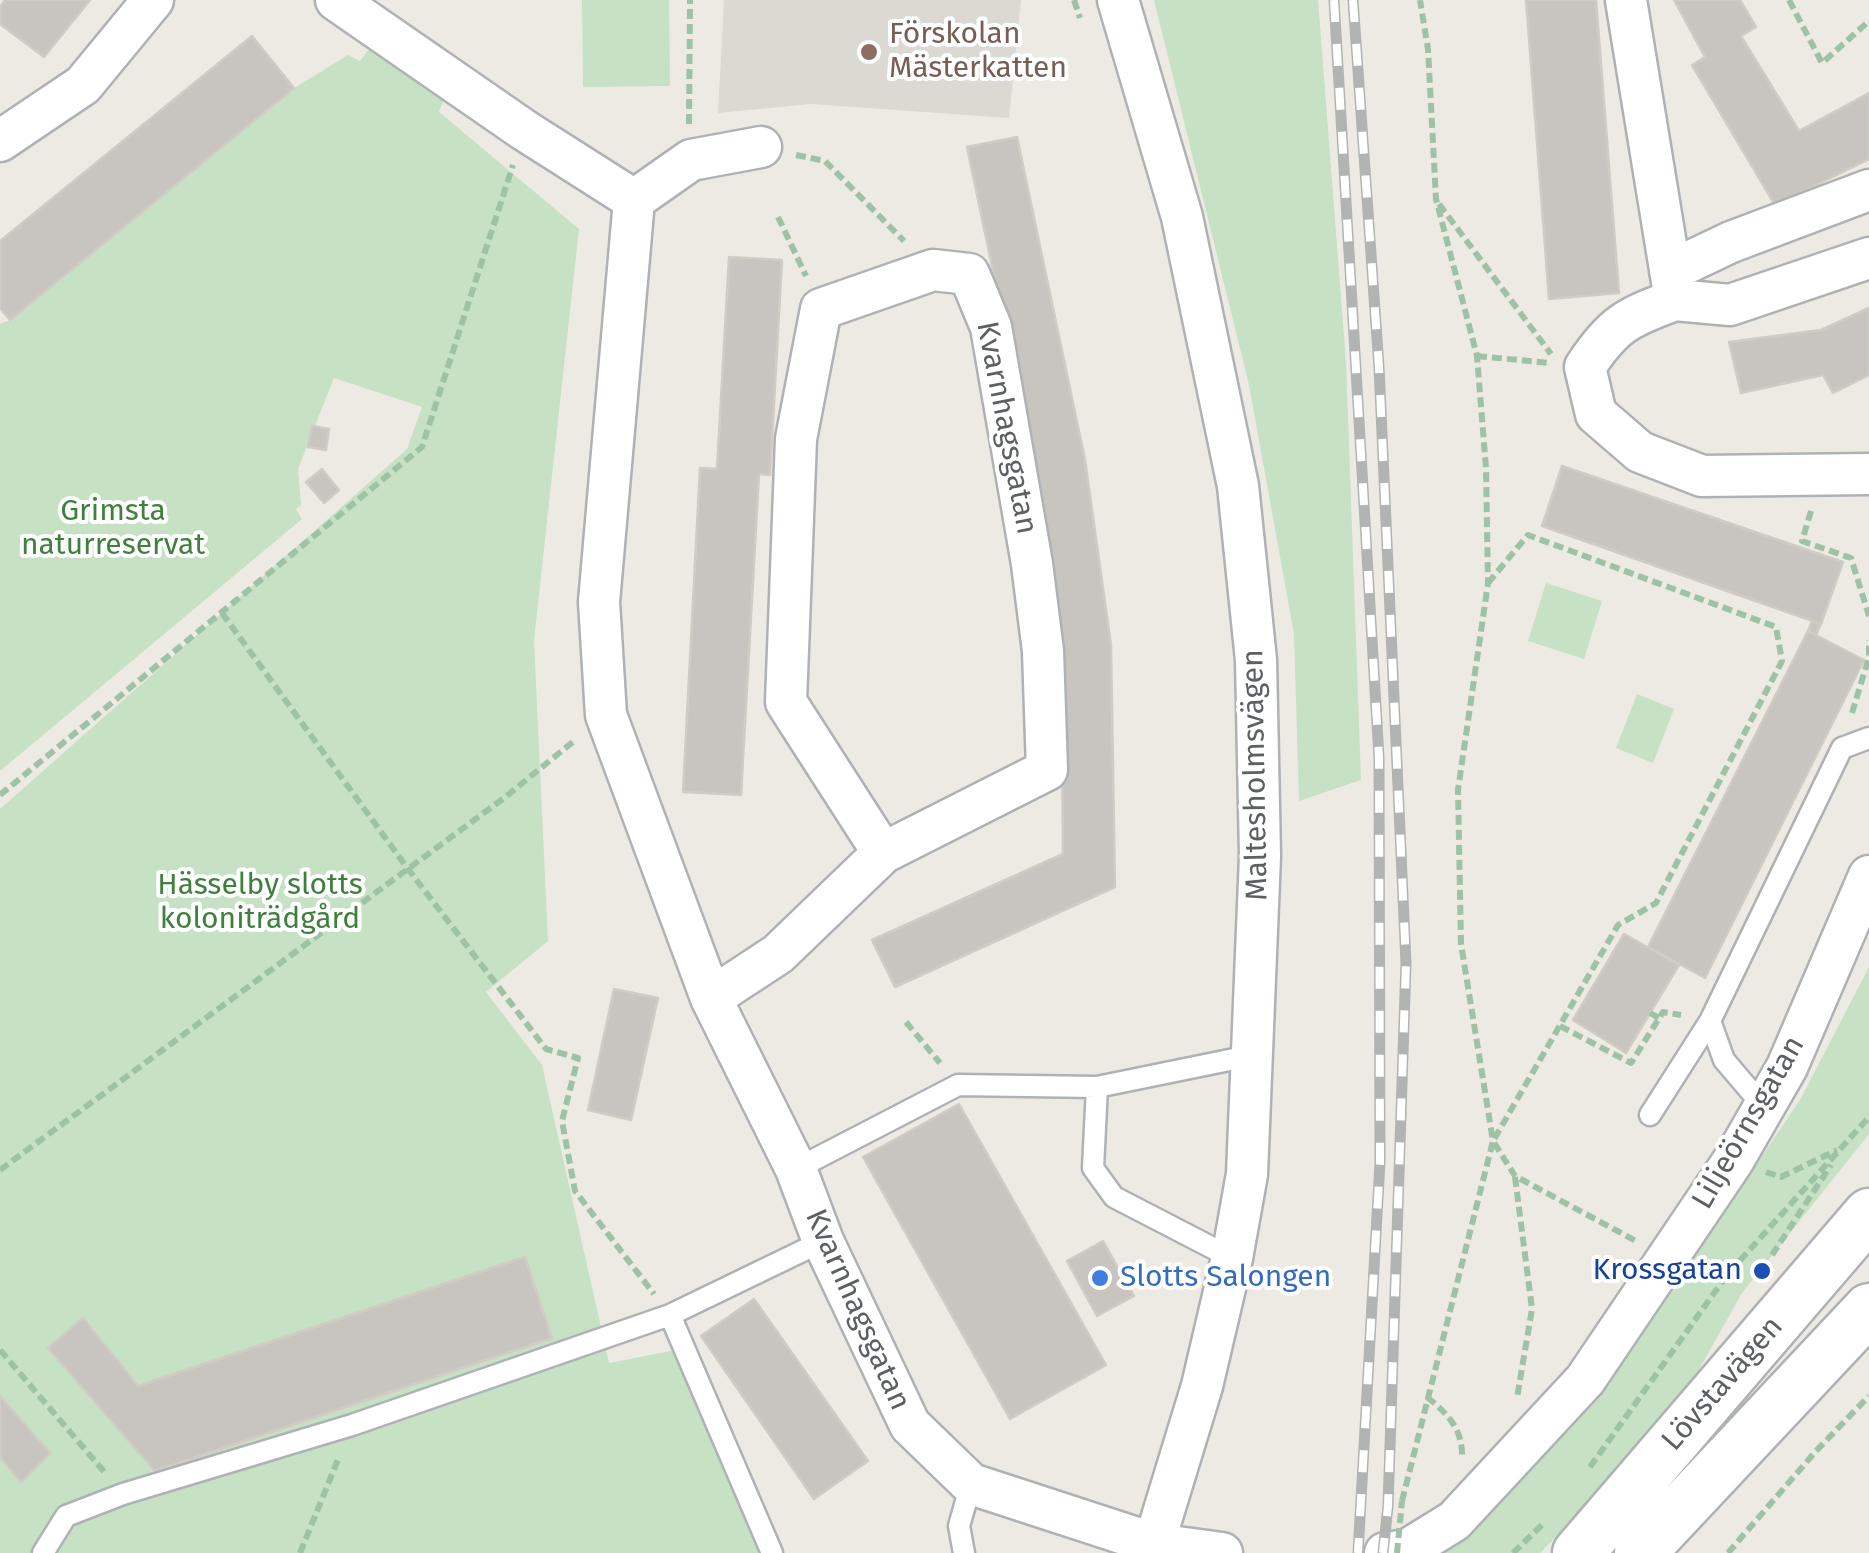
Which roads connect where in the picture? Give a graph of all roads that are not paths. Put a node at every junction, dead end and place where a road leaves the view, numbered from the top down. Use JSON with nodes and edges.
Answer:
{"nodes":[{"id":1,"x":153,"y":0,"type":"edge"},
{"id":2,"x":336,"y":0,"type":"edge"},
{"id":3,"x":1118,"y":0,"type":"edge"},
{"id":4,"x":1626,"y":0,"type":"edge"},
{"id":5,"x":0,"y":141,"type":"edge"},
{"id":6,"x":762,"y":147,"type":"road end"},
{"id":7,"x":1869,"y":190,"type":"edge"},
{"id":8,"x":634,"y":200,"type":"junction"},
{"id":9,"x":1869,"y":258,"type":"edge"},
{"id":10,"x":1673,"y":285,"type":"junction"},
{"id":11,"x":1869,"y":474,"type":"edge"},
{"id":12,"x":1869,"y":738,"type":"edge"},
{"id":13,"x":883,"y":853,"type":"junction"},
{"id":14,"x":1869,"y":876,"type":"edge"},
{"id":15,"x":711,"y":998,"type":"junction"},
{"id":16,"x":1710,"y":1021,"type":"junction"},
{"id":17,"x":1254,"y":1055,"type":"junction"},
{"id":18,"x":1097,"y":1087,"type":"junction"},
{"id":19,"x":1764,"y":1107,"type":"junction"},
{"id":20,"x":1650,"y":1115,"type":"dead end"},
{"id":21,"x":796,"y":1169,"type":"junction"},
{"id":22,"x":1869,"y":1214,"type":"edge"},
{"id":23,"x":823,"y":1241,"type":"junction"},
{"id":24,"x":1232,"y":1258,"type":"junction"},
{"id":25,"x":1869,"y":1309,"type":"edge"},
{"id":26,"x":670,"y":1315,"type":"junction"},
{"id":27,"x":971,"y":1484,"type":"junction"},
{"id":28,"x":1566,"y":1533,"type":"edge"},
{"id":29,"x":1153,"y":1549,"type":"edge"},
{"id":30,"x":43,"y":1553,"type":"edge"},
{"id":31,"x":772,"y":1553,"type":"edge"},
{"id":32,"x":964,"y":1553,"type":"edge"},
{"id":33,"x":1222,"y":1553,"type":"edge"},
{"id":34,"x":1386,"y":1553,"type":"edge"},
{"id":35,"x":1640,"y":1553,"type":"edge"}],
"edges":[{"from":1,"to":5,"type":"street"},
{"from":2,"to":8,"type":"street"},
{"from":3,"to":17,"type":"street","name":"Maltesholmsvägen"},
{"from":4,"to":10,"type":"street"},
{"from":6,"to":8,"type":"street"},
{"from":7,"to":10,"type":"street"},
{"from":8,"to":15,"type":"street","name":"Kvarnhagsgatan"},
{"from":9,"to":10,"type":"street"},
{"from":10,"to":11,"type":"street"},
{"from":12,"to":16,"type":"lane"},
{"from":13,"to":13,"type":"street","name":"Kvarnhagsgatan"},
{"from":13,"to":15,"type":"street","name":"Kvarnhagsgatan"},
{"from":14,"to":19,"type":"street","name":"Liljeörnsgatan"},
{"from":15,"to":21,"type":"street","name":"Kvarnhagsgatan"},
{"from":16,"to":19,"type":"lane"},
{"from":16,"to":20,"type":"lane"},
{"from":17,"to":18,"type":"lane"},
{"from":17,"to":24,"type":"street","name":"Maltesholmsvägen"},
{"from":18,"to":21,"type":"lane"},
{"from":18,"to":24,"type":"lane"},
{"from":19,"to":34,"type":"street","name":"Liljeörnsgatan"},
{"from":21,"to":23,"type":"street","name":"Kvarnhagsgatan"},
{"from":22,"to":28,"type":"street","name":"Lövstavägen"},
{"from":23,"to":26,"type":"lane"},
{"from":23,"to":27,"type":"street","name":"Kvarnhagsgatan"},
{"from":24,"to":29,"type":"street","name":"Maltesholmsvägen"},
{"from":25,"to":35,"type":"street","name":"Lövstavägen"},
{"from":26,"to":30,"type":"lane"},
{"from":26,"to":31,"type":"lane"},
{"from":27,"to":29,"type":"street","name":"Kvarnhagsgatan"},
{"from":27,"to":32,"type":"lane"},
{"from":29,"to":33,"type":"street"}]}
